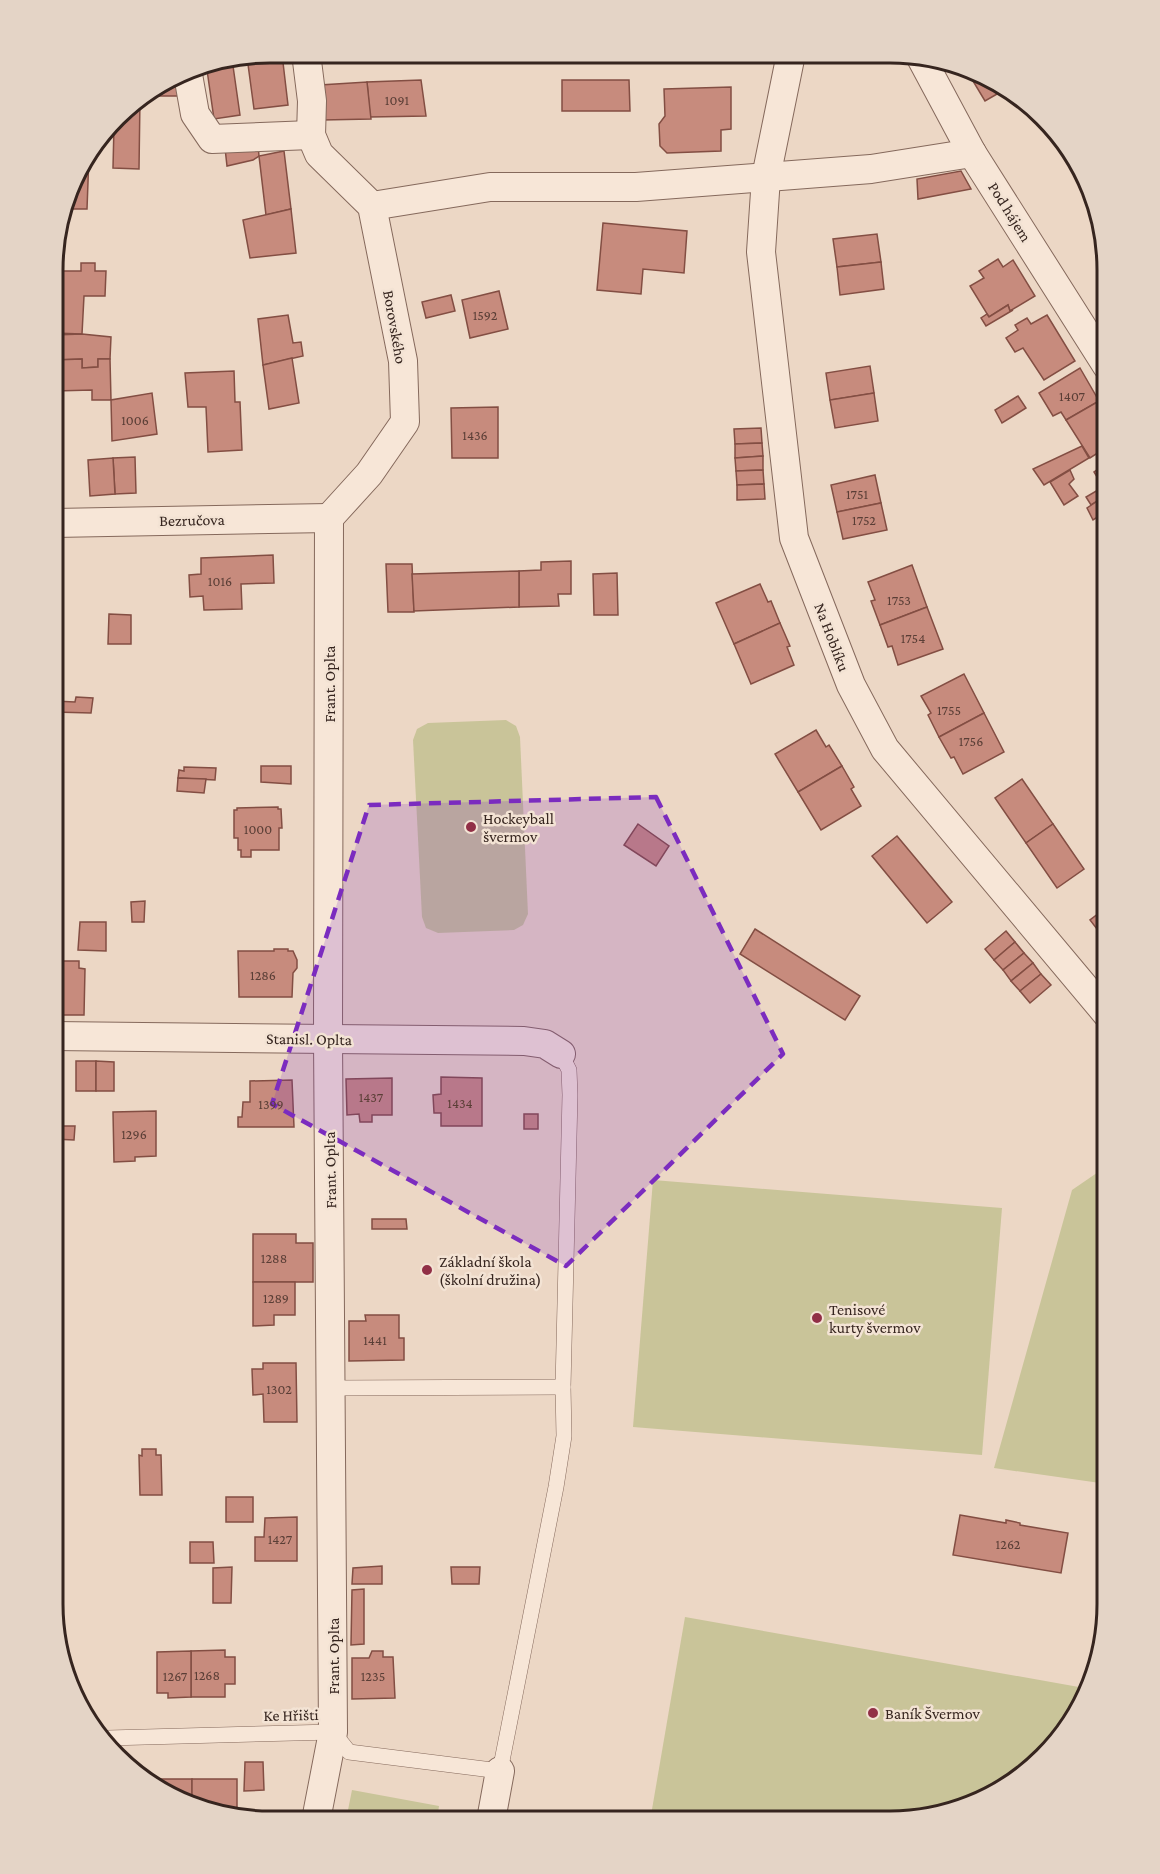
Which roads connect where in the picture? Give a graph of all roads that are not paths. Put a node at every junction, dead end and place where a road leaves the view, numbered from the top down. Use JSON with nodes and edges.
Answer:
{"nodes":[{"id":1,"x":307,"y":63,"type":"edge"},
{"id":2,"x":789,"y":63,"type":"edge"},
{"id":3,"x":926,"y":67,"type":"edge"},
{"id":4,"x":189,"y":80,"type":"edge"},
{"id":5,"x":310,"y":135,"type":"junction"},
{"id":6,"x":972,"y":153,"type":"junction"},
{"id":7,"x":766,"y":177,"type":"junction"},
{"id":8,"x":372,"y":206,"type":"junction"},
{"id":9,"x":1097,"y":350,"type":"edge"},
{"id":10,"x":329,"y":518,"type":"junction"},
{"id":11,"x":63,"y":522,"type":"edge"},
{"id":12,"x":1097,"y":1002,"type":"edge"},
{"id":13,"x":63,"y":1036,"type":"edge"},
{"id":14,"x":328,"y":1039,"type":"junction"},
{"id":15,"x":561,"y":1054,"type":"joint"},
{"id":16,"x":563,"y":1387,"type":"junction"},
{"id":17,"x":332,"y":1388,"type":"junction"},
{"id":18,"x":333,"y":1732,"type":"junction"},
{"id":19,"x":113,"y":1738,"type":"edge"},
{"id":20,"x":500,"y":1771,"type":"junction"},
{"id":21,"x":318,"y":1811,"type":"edge"},
{"id":22,"x":493,"y":1811,"type":"edge"}],
"edges":[{"from":1,"to":5,"type":"street"},
{"from":2,"to":7,"type":"street","name":"Na Hoblíku"},
{"from":3,"to":6,"type":"street","name":"Pod hájem"},
{"from":4,"to":5,"type":"street"},
{"from":5,"to":8,"type":"street"},
{"from":6,"to":7,"type":"street"},
{"from":6,"to":9,"type":"street","name":"Pod hájem"},
{"from":7,"to":8,"type":"street"},
{"from":7,"to":12,"type":"street","name":"Na Hoblíku"},
{"from":8,"to":10,"type":"street","name":"Borovského"},
{"from":10,"to":11,"type":"street","name":"Bezručova"},
{"from":10,"to":14,"type":"street","name":"Frant. Oplta"},
{"from":13,"to":14,"type":"street","name":"Stanisl. Oplta"},
{"from":14,"to":15,"type":"street","name":"Stanisl. Oplta"},
{"from":14,"to":17,"type":"street","name":"Frant. Oplta"},
{"from":15,"to":16,"type":"lane"},
{"from":16,"to":17,"type":"lane"},
{"from":16,"to":20,"type":"lane"},
{"from":17,"to":18,"type":"street","name":"Frant. Oplta"},
{"from":18,"to":19,"type":"lane","name":"Ke Hřišti"},
{"from":18,"to":20,"type":"lane","name":"Ke Hřišti"},
{"from":18,"to":21,"type":"street","name":"Frant. Oplta"},
{"from":20,"to":22,"type":"street"}]}
